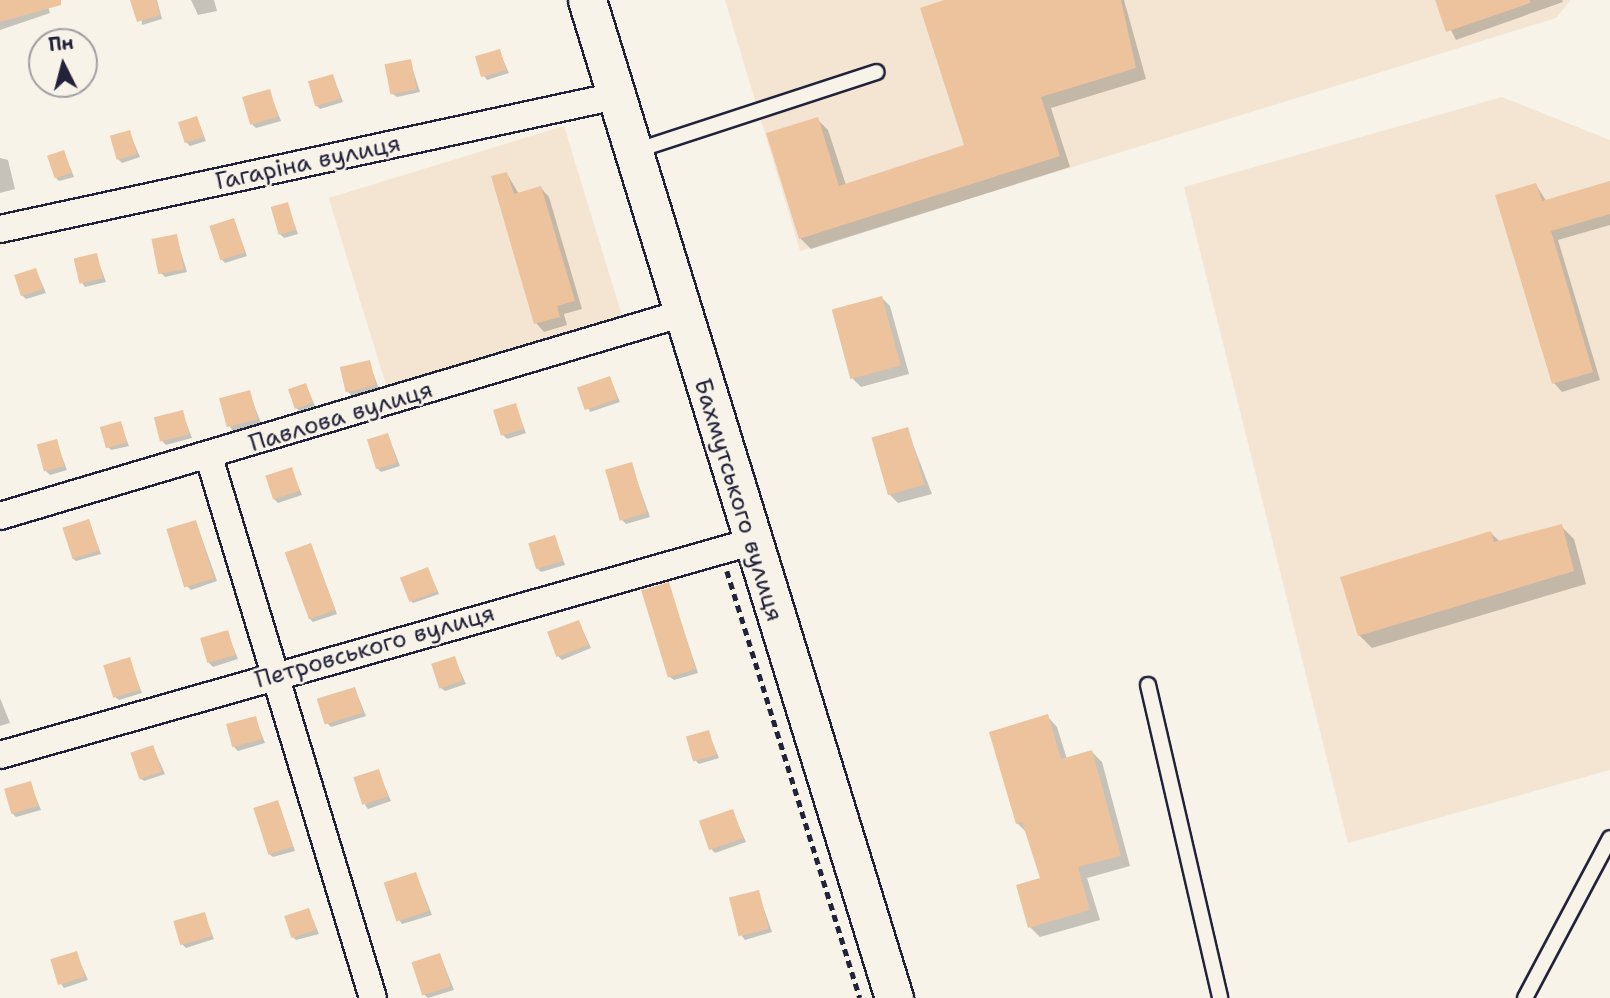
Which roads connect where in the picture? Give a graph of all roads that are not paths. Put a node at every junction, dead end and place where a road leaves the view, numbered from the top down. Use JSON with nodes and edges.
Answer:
{"nodes":[{"id":1,"x":587,"y":0,"type":"edge"},
{"id":2,"x":876,"y":72,"type":"dead end"},
{"id":3,"x":616,"y":96,"type":"junction"},
{"id":4,"x":632,"y":152,"type":"junction"},
{"id":5,"x":0,"y":229,"type":"edge"},
{"id":6,"x":680,"y":314,"type":"junction"},
{"id":7,"x":209,"y":457,"type":"junction"},
{"id":8,"x":0,"y":516,"type":"edge"},
{"id":9,"x":736,"y":546,"type":"junction"},
{"id":10,"x":278,"y":674,"type":"junction"},
{"id":11,"x":1148,"y":685,"type":"dead end"},
{"id":12,"x":0,"y":755,"type":"edge"},
{"id":13,"x":1610,"y":838,"type":"edge"},
{"id":14,"x":373,"y":998,"type":"edge"},
{"id":15,"x":894,"y":998,"type":"edge"},
{"id":16,"x":1220,"y":998,"type":"edge"},
{"id":17,"x":1525,"y":998,"type":"edge"}],
"edges":[{"from":1,"to":3,"type":"main road","name":"Бахмутського вулиця"},
{"from":2,"to":4,"type":"lane"},
{"from":3,"to":4,"type":"main road","name":"Бахмутського вулиця"},
{"from":3,"to":5,"type":"street","name":"Гагаріна вулиця"},
{"from":4,"to":6,"type":"main road","name":"Бахмутського вулиця"},
{"from":6,"to":7,"type":"street","name":"Павлова вулиця"},
{"from":6,"to":9,"type":"main road","name":"Бахмутського вулиця"},
{"from":7,"to":8,"type":"street","name":"Павлова вулиця"},
{"from":7,"to":10,"type":"street"},
{"from":9,"to":10,"type":"street","name":"Петровського вулиця"},
{"from":9,"to":15,"type":"main road","name":"Бахмутського вулиця"},
{"from":10,"to":12,"type":"street","name":"Петровського вулиця"},
{"from":10,"to":14,"type":"street"},
{"from":11,"to":16,"type":"lane"},
{"from":13,"to":17,"type":"lane"}]}
